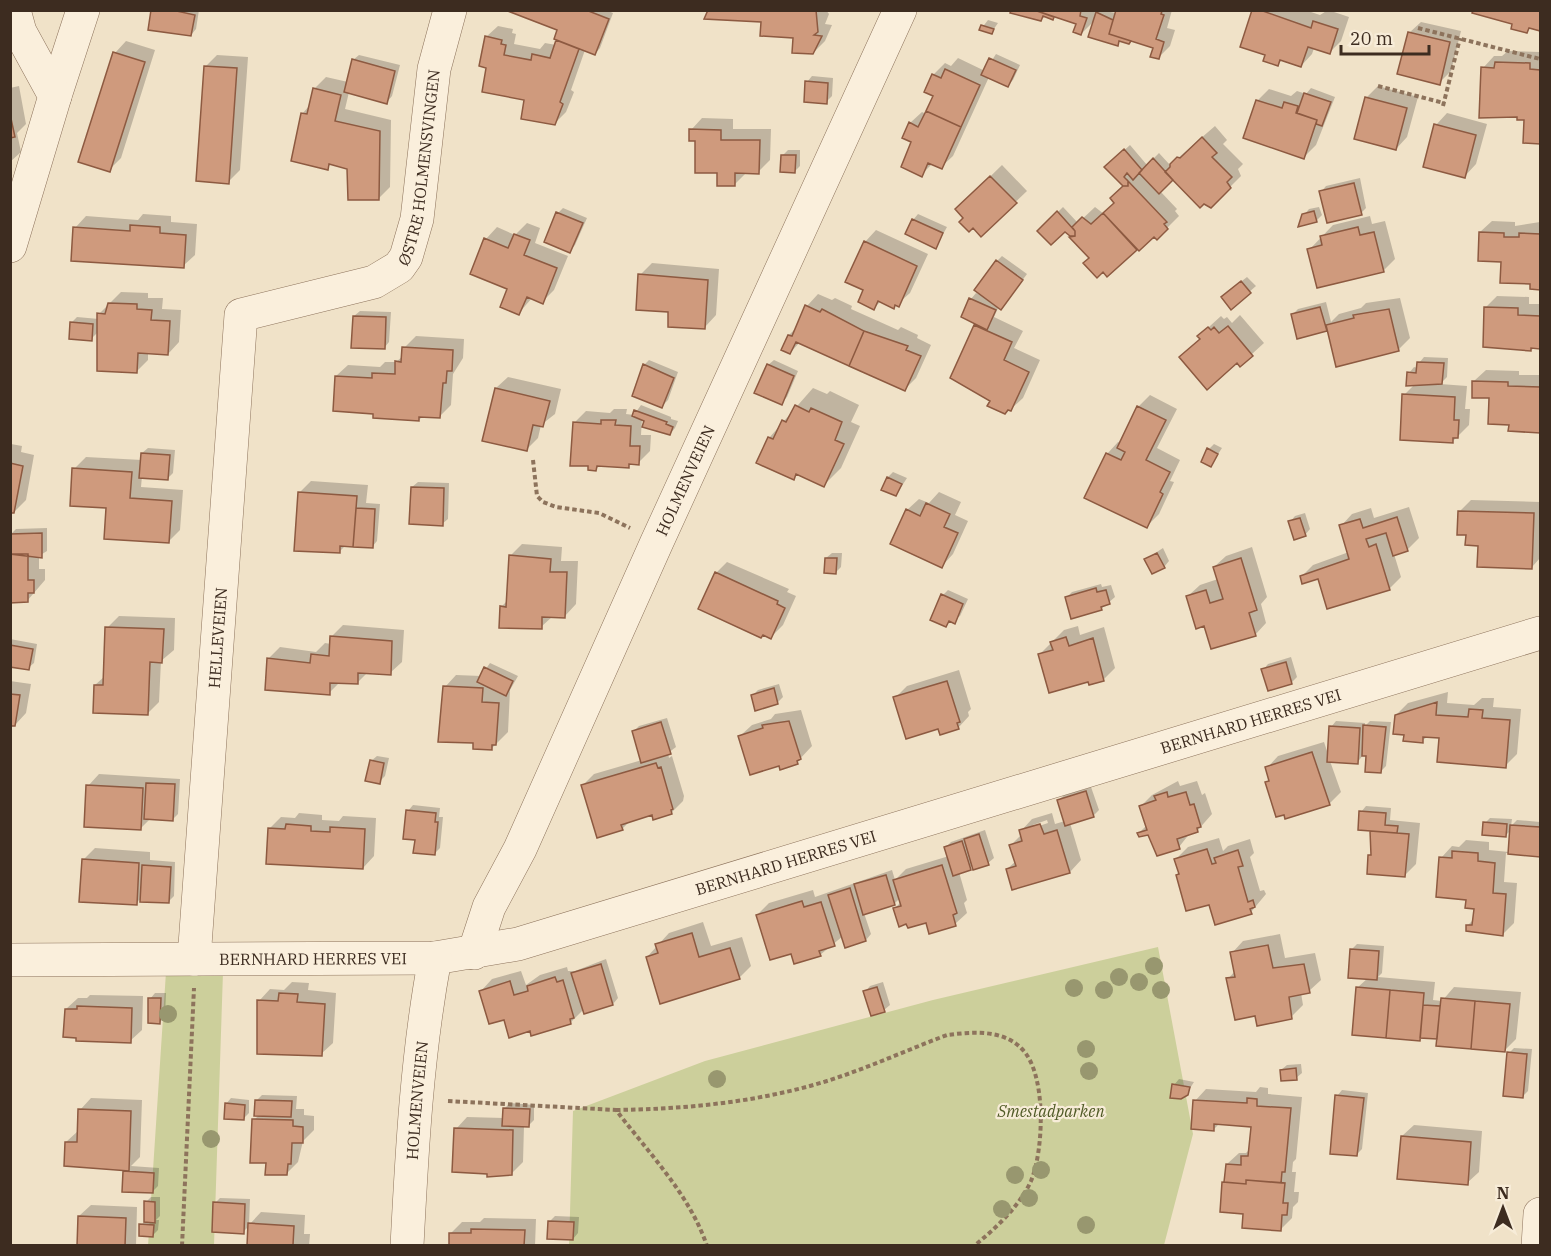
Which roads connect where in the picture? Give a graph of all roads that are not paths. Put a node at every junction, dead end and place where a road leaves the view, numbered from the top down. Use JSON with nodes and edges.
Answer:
{"nodes":[{"id":1,"x":14,"y":10,"type":"edge"},
{"id":2,"x":83,"y":10,"type":"edge"},
{"id":3,"x":450,"y":10,"type":"edge"},
{"id":4,"x":900,"y":10,"type":"edge"},
{"id":5,"x":55,"y":96,"type":"junction"},
{"id":6,"x":10,"y":246,"type":"edge"},
{"id":7,"x":241,"y":315,"type":"joint"},
{"id":8,"x":1540,"y":633,"type":"edge"},
{"id":9,"x":474,"y":954,"type":"junction"},
{"id":10,"x":435,"y":958,"type":"junction"},
{"id":11,"x":194,"y":959,"type":"junction"},
{"id":12,"x":10,"y":960,"type":"edge"},
{"id":13,"x":1540,"y":1214,"type":"edge"},
{"id":14,"x":407,"y":1245,"type":"edge"},
{"id":15,"x":1538,"y":1245,"type":"edge"}],
"edges":[{"from":1,"to":5,"type":"street"},
{"from":2,"to":5,"type":"street"},
{"from":3,"to":7,"type":"street","name":"ØSTRE HOLMENSVINGEN"},
{"from":4,"to":9,"type":"street","name":"HOLMENVEIEN"},
{"from":5,"to":6,"type":"street"},
{"from":7,"to":11,"type":"street","name":"HELLEVEIEN"},
{"from":8,"to":9,"type":"street","name":"BERNHARD HERRES VEI"},
{"from":9,"to":10,"type":"street","name":"BERNHARD HERRES VEI"},
{"from":10,"to":11,"type":"street","name":"BERNHARD HERRES VEI"},
{"from":10,"to":14,"type":"street","name":"HOLMENVEIEN"},
{"from":11,"to":12,"type":"street","name":"BERNHARD HERRES VEI"},
{"from":13,"to":15,"type":"street"}]}
